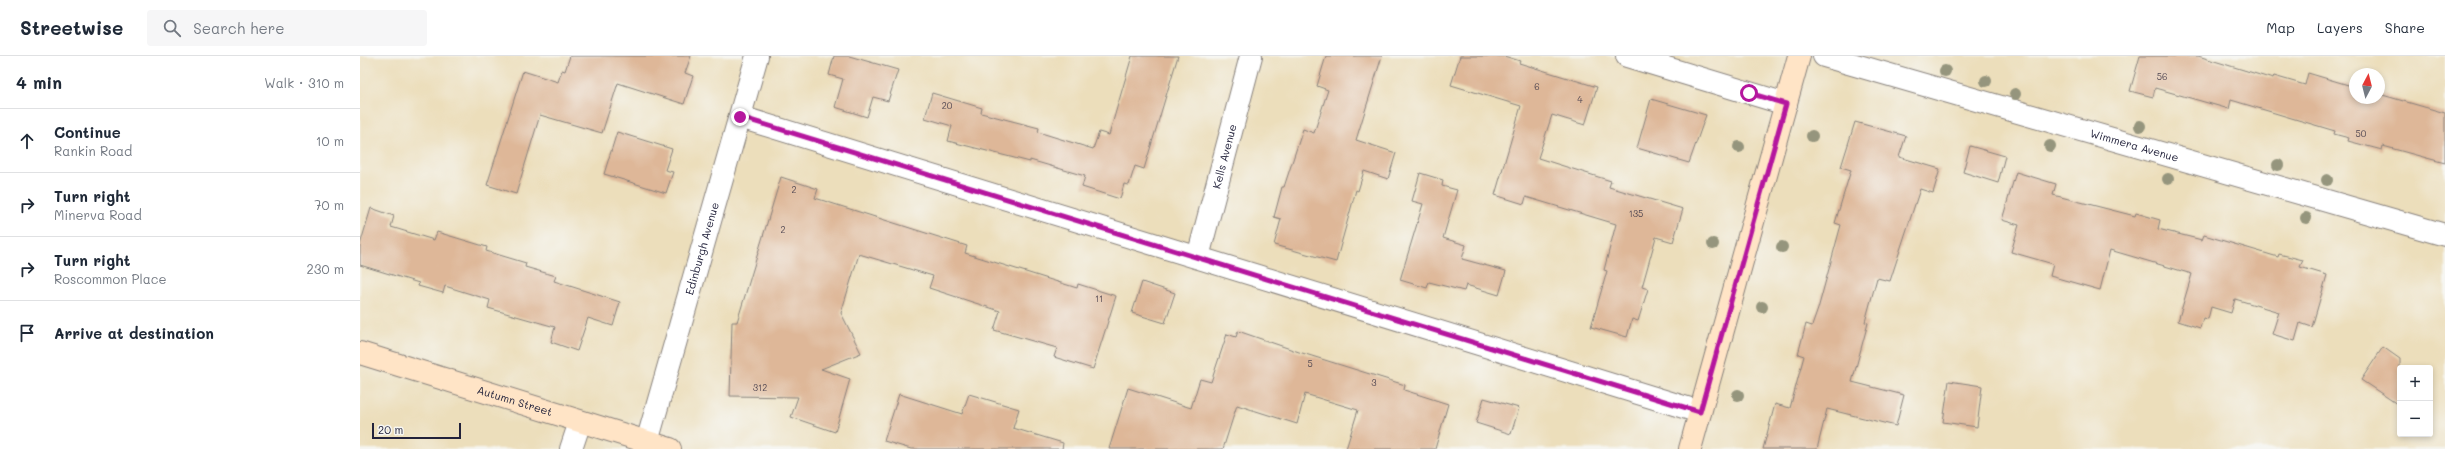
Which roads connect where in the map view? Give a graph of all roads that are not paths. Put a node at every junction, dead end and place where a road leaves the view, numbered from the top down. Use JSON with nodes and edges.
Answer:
{"nodes":[{"id":1,"x":757,"y":56,"type":"edge"},
{"id":2,"x":1251,"y":56,"type":"edge"},
{"id":3,"x":1627,"y":56,"type":"edge"},
{"id":4,"x":1799,"y":56,"type":"edge"},
{"id":5,"x":1824,"y":56,"type":"edge"},
{"id":6,"x":1786,"y":104,"type":"junction"},
{"id":7,"x":740,"y":117,"type":"junction"},
{"id":8,"x":2445,"y":234,"type":"edge"},
{"id":9,"x":1198,"y":257,"type":"junction"},
{"id":10,"x":360,"y":354,"type":"edge"},
{"id":11,"x":1700,"y":412,"type":"junction"},
{"id":12,"x":580,"y":422,"type":"junction"},
{"id":13,"x":647,"y":442,"type":"junction"},
{"id":14,"x":571,"y":449,"type":"edge"},
{"id":15,"x":670,"y":449,"type":"edge"},
{"id":16,"x":1690,"y":449,"type":"edge"}],
"edges":[{"from":1,"to":7,"type":"street","name":"Edinburgh Avenue"},
{"from":2,"to":9,"type":"street","name":"Kells Avenue"},
{"from":3,"to":6,"type":"street"},
{"from":4,"to":6,"type":"street"},
{"from":5,"to":8,"type":"street","name":"Wimmera Avenue"},
{"from":6,"to":11,"type":"street"},
{"from":7,"to":9,"type":"street"},
{"from":7,"to":13,"type":"street","name":"Edinburgh Avenue"},
{"from":9,"to":11,"type":"street"},
{"from":10,"to":12,"type":"street","name":"Autumn Street"},
{"from":11,"to":16,"type":"street"},
{"from":12,"to":13,"type":"street","name":"Autumn Street"},
{"from":12,"to":14,"type":"street"},
{"from":13,"to":15,"type":"street","name":"Autumn Street"}]}
